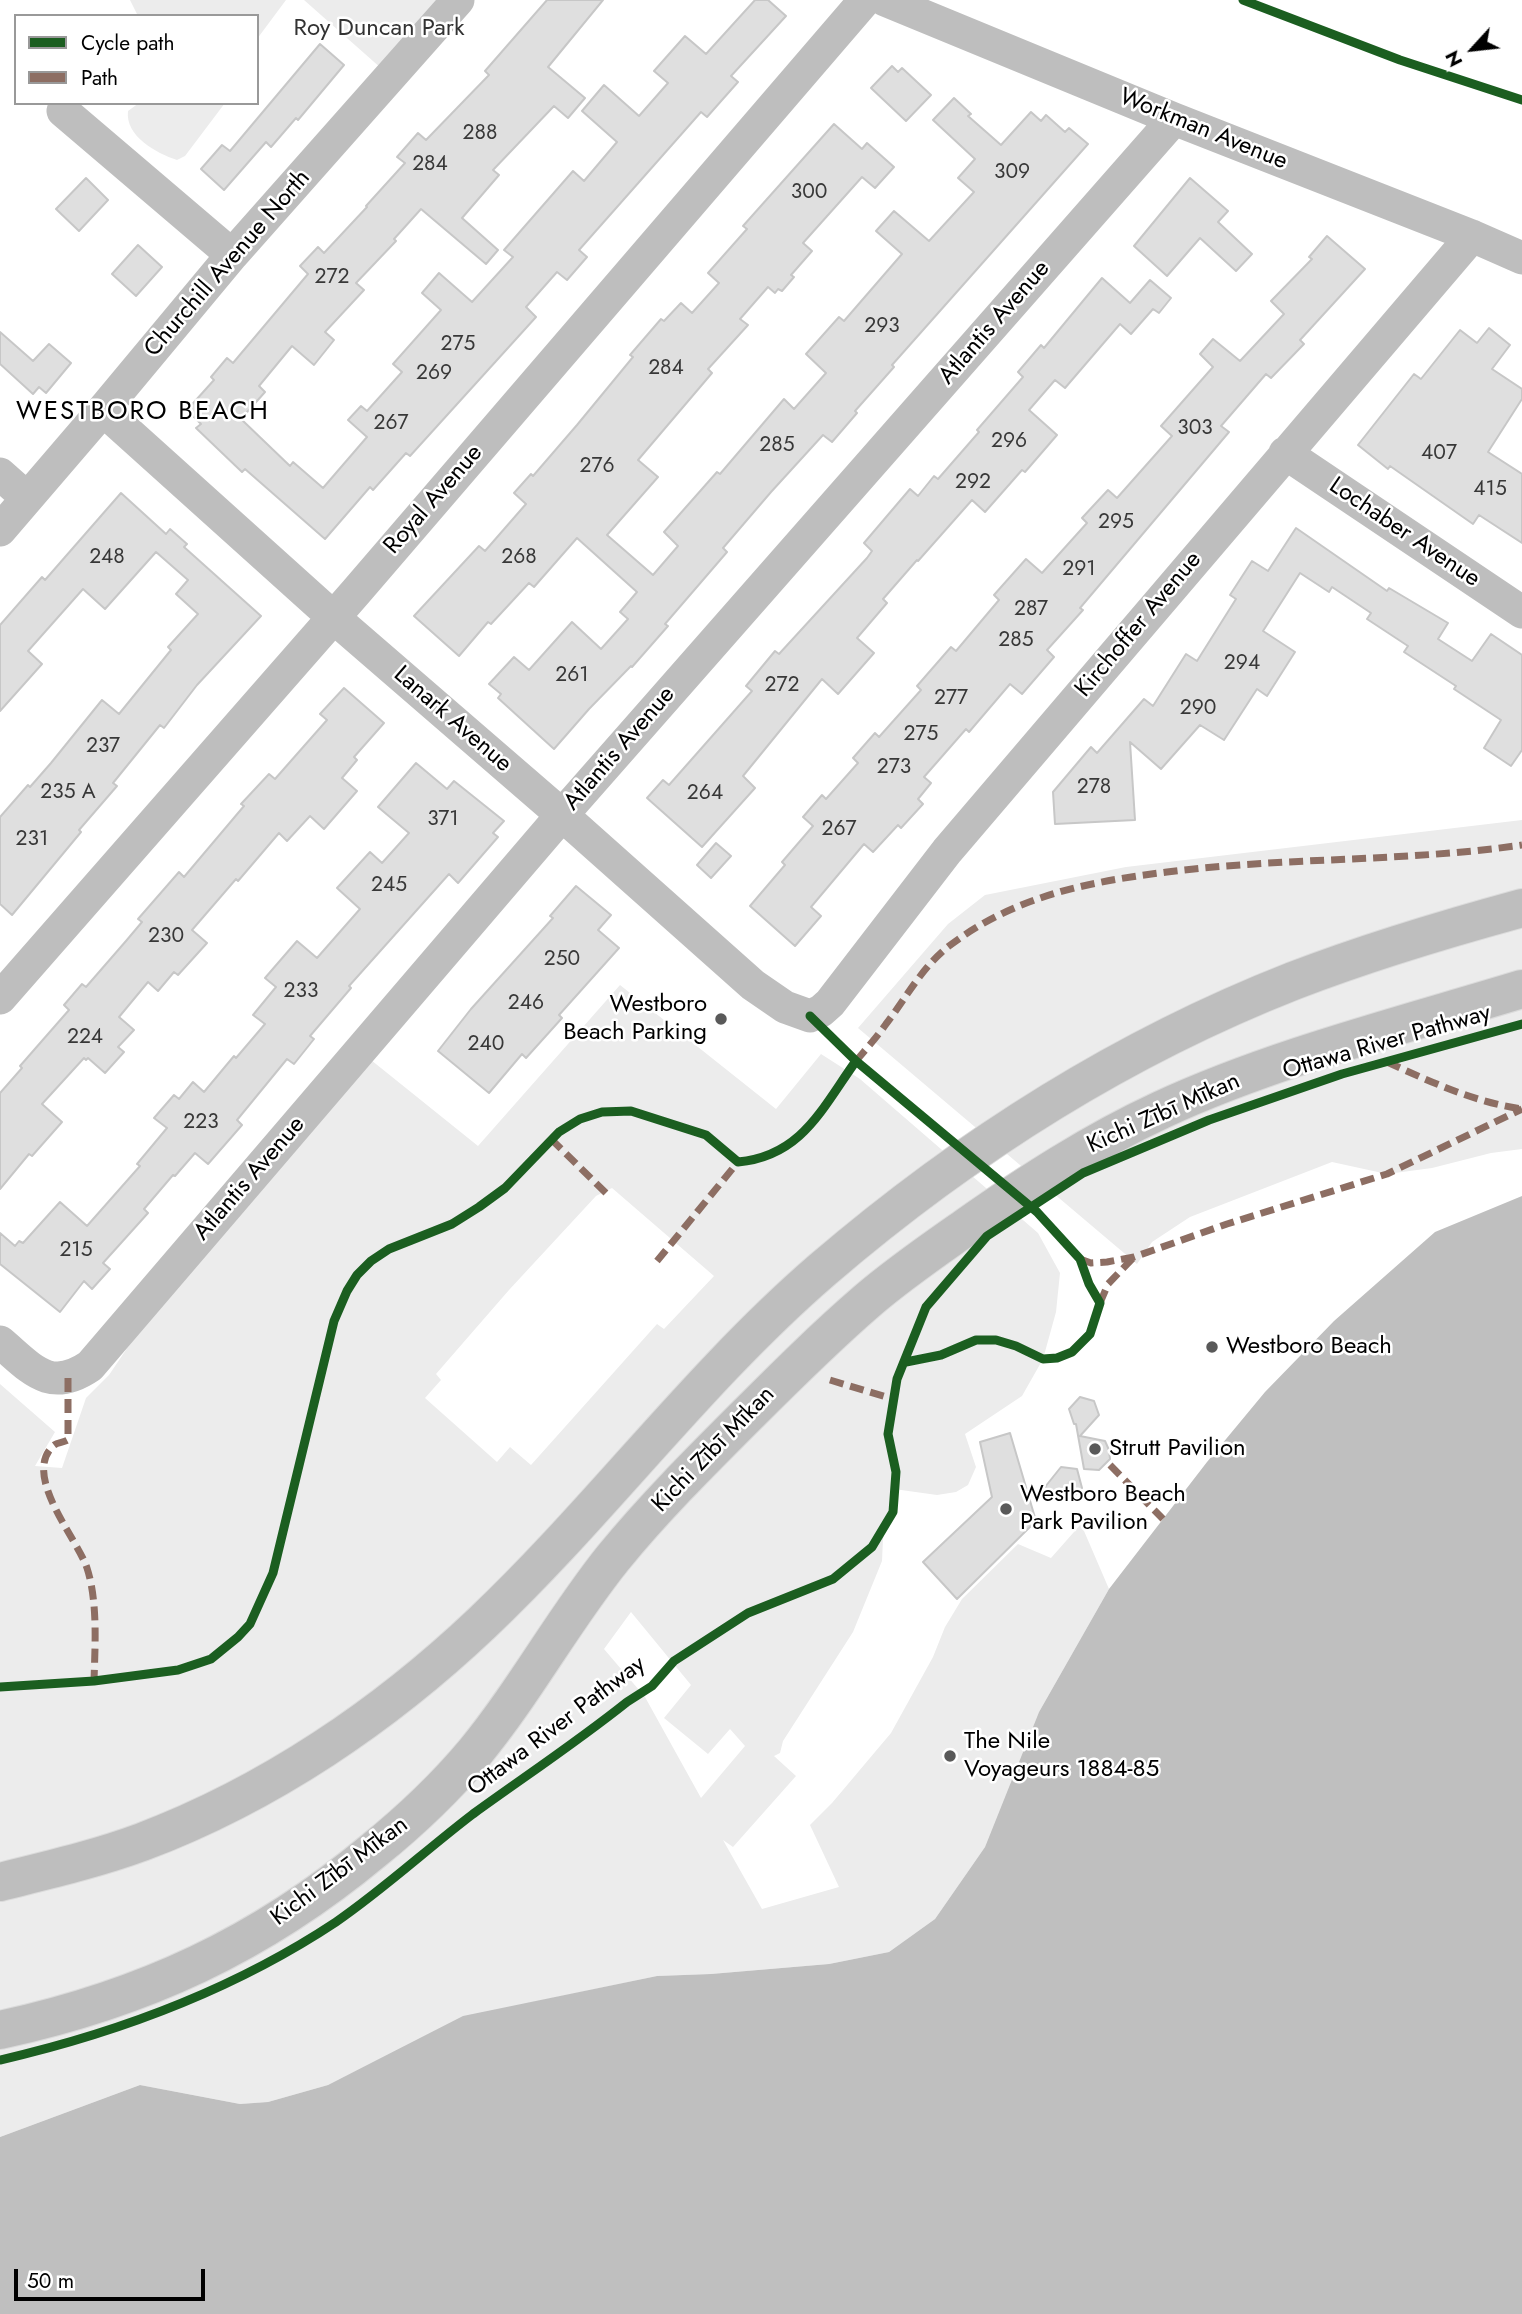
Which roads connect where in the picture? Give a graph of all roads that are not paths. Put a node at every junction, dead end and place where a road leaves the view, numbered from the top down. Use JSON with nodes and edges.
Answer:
{"nodes":[{"id":1,"x":458,"y":0,"type":"edge"},
{"id":2,"x":865,"y":0,"type":"edge"},
{"id":3,"x":885,"y":0,"type":"edge"},
{"id":4,"x":63,"y":111,"type":"dead end"},
{"id":5,"x":1174,"y":119,"type":"junction"},
{"id":6,"x":1472,"y":236,"type":"junction"},
{"id":7,"x":232,"y":255,"type":"junction"},
{"id":8,"x":1522,"y":258,"type":"edge"},
{"id":9,"x":103,"y":410,"type":"junction"},
{"id":10,"x":1285,"y":453,"type":"junction"},
{"id":11,"x":0,"y":474,"type":"edge"},
{"id":12,"x":27,"y":498,"type":"junction"},
{"id":13,"x":0,"y":530,"type":"edge"},
{"id":14,"x":1522,"y":612,"type":"edge"},
{"id":15,"x":333,"y":617,"type":"junction"},
{"id":16,"x":562,"y":815,"type":"junction"},
{"id":17,"x":1522,"y":908,"type":"edge"},
{"id":18,"x":1522,"y":989,"type":"edge"},
{"id":19,"x":0,"y":998,"type":"edge"},
{"id":20,"x":810,"y":1016,"type":"joint"},
{"id":21,"x":0,"y":1342,"type":"edge"},
{"id":22,"x":0,"y":1882,"type":"edge"},
{"id":23,"x":0,"y":2029,"type":"edge"}],
"edges":[{"from":1,"to":7,"type":"street","name":"Churchill Avenue North"},
{"from":2,"to":15,"type":"street","name":"Royal Avenue"},
{"from":3,"to":5,"type":"street","name":"Workman Avenue"},
{"from":4,"to":7,"type":"street"},
{"from":5,"to":6,"type":"street","name":"Workman Avenue"},
{"from":5,"to":16,"type":"street","name":"Atlantis Avenue"},
{"from":6,"to":8,"type":"street","name":"Workman Avenue"},
{"from":6,"to":10,"type":"street","name":"Kirchoffer Avenue"},
{"from":7,"to":9,"type":"street","name":"Churchill Avenue North"},
{"from":9,"to":12,"type":"street","name":"Churchill Avenue North"},
{"from":9,"to":15,"type":"street","name":"Lanark Avenue"},
{"from":10,"to":14,"type":"street","name":"Lochaber Avenue"},
{"from":10,"to":20,"type":"street","name":"Kirchoffer Avenue"},
{"from":11,"to":12,"type":"street"},
{"from":12,"to":13,"type":"street","name":"Churchill Avenue North"},
{"from":15,"to":16,"type":"street","name":"Lanark Avenue"},
{"from":15,"to":19,"type":"street","name":"Royal Avenue"},
{"from":16,"to":20,"type":"street","name":"Lanark Avenue"},
{"from":16,"to":21,"type":"street","name":"Atlantis Avenue"},
{"from":17,"to":22,"type":"highway","name":"Kichi Zībī Mīkan"},
{"from":18,"to":23,"type":"highway","name":"Kichi Zībī Mīkan"}]}
